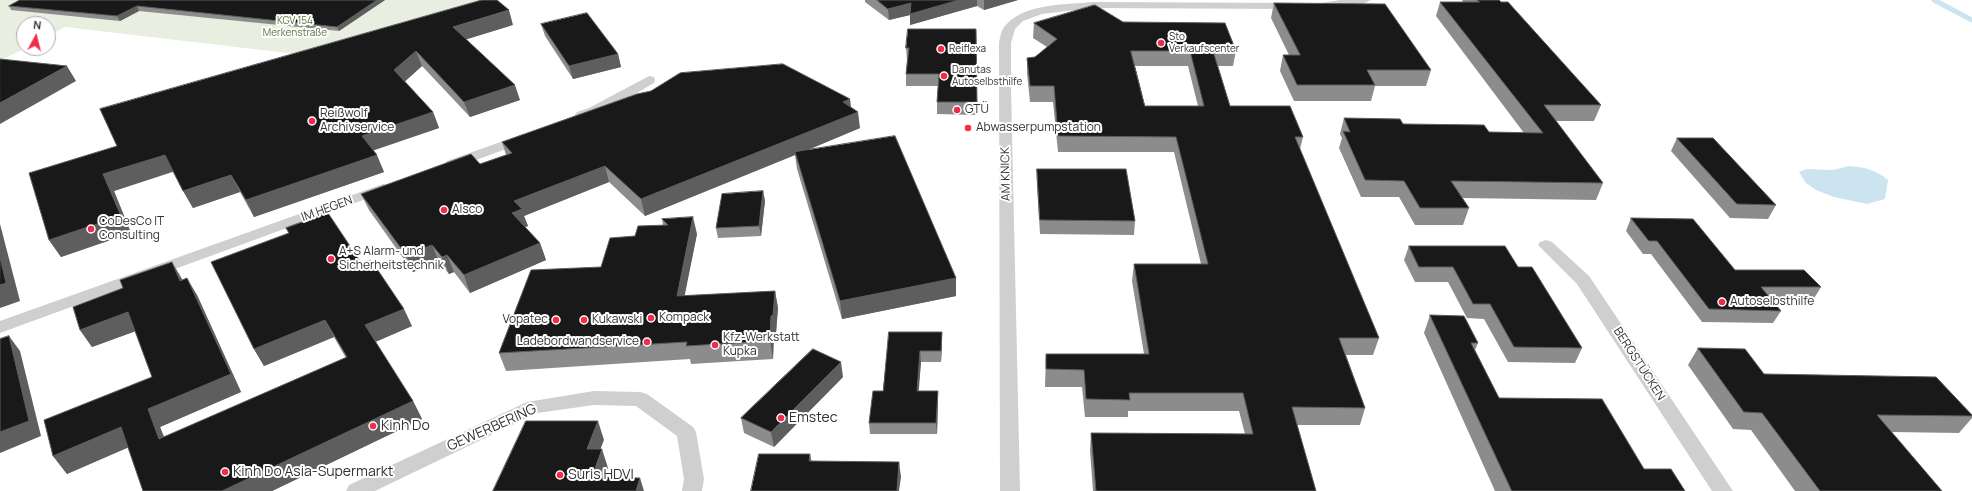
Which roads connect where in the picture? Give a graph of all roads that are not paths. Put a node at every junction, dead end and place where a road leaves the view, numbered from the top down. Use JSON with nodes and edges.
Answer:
{"nodes":[{"id":1,"x":1365,"y":0,"type":"edge"},
{"id":2,"x":649,"y":80,"type":"dead end"},
{"id":3,"x":566,"y":122,"type":"edge"},
{"id":4,"x":537,"y":133,"type":"edge"},
{"id":5,"x":440,"y":168,"type":"edge"},
{"id":6,"x":395,"y":184,"type":"edge"},
{"id":7,"x":1546,"y":245,"type":"dead end"},
{"id":8,"x":0,"y":327,"type":"edge"},
{"id":9,"x":356,"y":491,"type":"edge"},
{"id":10,"x":692,"y":491,"type":"edge"},
{"id":11,"x":1010,"y":491,"type":"edge"},
{"id":12,"x":1722,"y":491,"type":"edge"}],
"edges":[{"from":1,"to":11,"type":"street","name":"AM KNICK"},
{"from":2,"to":3,"type":"street"},
{"from":4,"to":5,"type":"street"},
{"from":6,"to":8,"type":"street","name":"IM HEGEN"},
{"from":7,"to":12,"type":"street","name":"BERGSTÜCKEN"},
{"from":9,"to":10,"type":"street","name":"GEWERBERING"}]}
